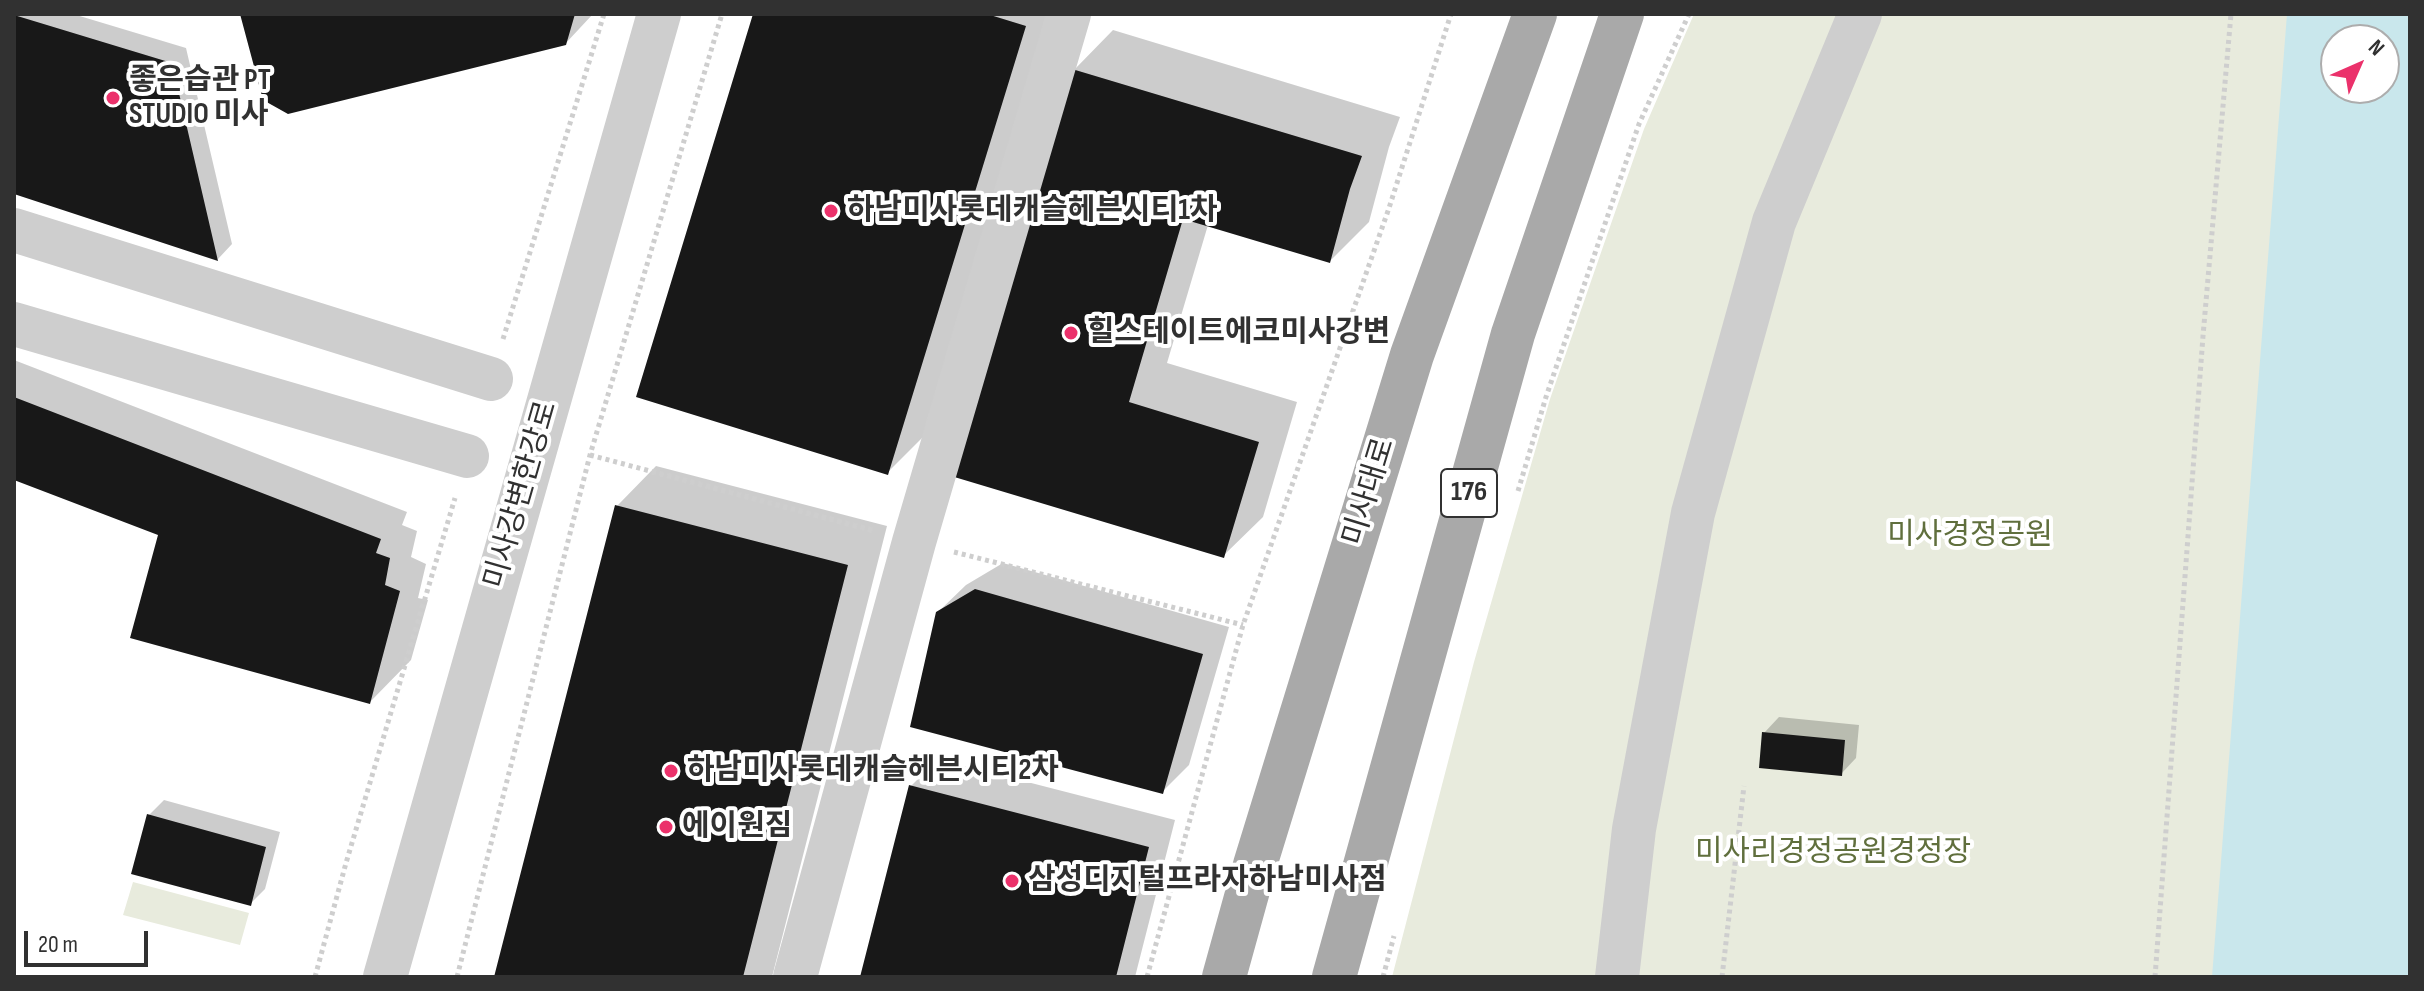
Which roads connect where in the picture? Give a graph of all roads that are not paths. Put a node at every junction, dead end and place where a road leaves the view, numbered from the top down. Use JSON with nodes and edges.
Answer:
{"nodes":[{"id":1,"x":659,"y":14,"type":"edge"},
{"id":2,"x":1069,"y":14,"type":"edge"},
{"id":3,"x":1622,"y":14,"type":"edge"},
{"id":4,"x":1631,"y":14,"type":"edge"},
{"id":5,"x":1860,"y":14,"type":"edge"},
{"id":6,"x":1528,"y":24,"type":"edge"},
{"id":7,"x":1596,"y":84,"type":"junction"},
{"id":8,"x":14,"y":230,"type":"edge"},
{"id":9,"x":14,"y":324,"type":"edge"},
{"id":10,"x":491,"y":379,"type":"dead end"},
{"id":11,"x":467,"y":456,"type":"dead end"},
{"id":12,"x":385,"y":977,"type":"edge"},
{"id":13,"x":795,"y":977,"type":"edge"},
{"id":14,"x":1224,"y":977,"type":"edge"},
{"id":15,"x":1334,"y":977,"type":"edge"},
{"id":16,"x":1617,"y":977,"type":"edge"}],
"edges":[{"from":1,"to":12,"type":"street","name":"미사강변한강로"},
{"from":2,"to":13,"type":"street"},
{"from":3,"to":7,"type":"main road","number":"176"},
{"from":4,"to":7,"type":"main road"},
{"from":5,"to":16,"type":"street"},
{"from":6,"to":14,"type":"main road","name":"미사대로"},
{"from":7,"to":15,"type":"main road","number":"176"},
{"from":8,"to":10,"type":"street"},
{"from":9,"to":11,"type":"street"}]}
